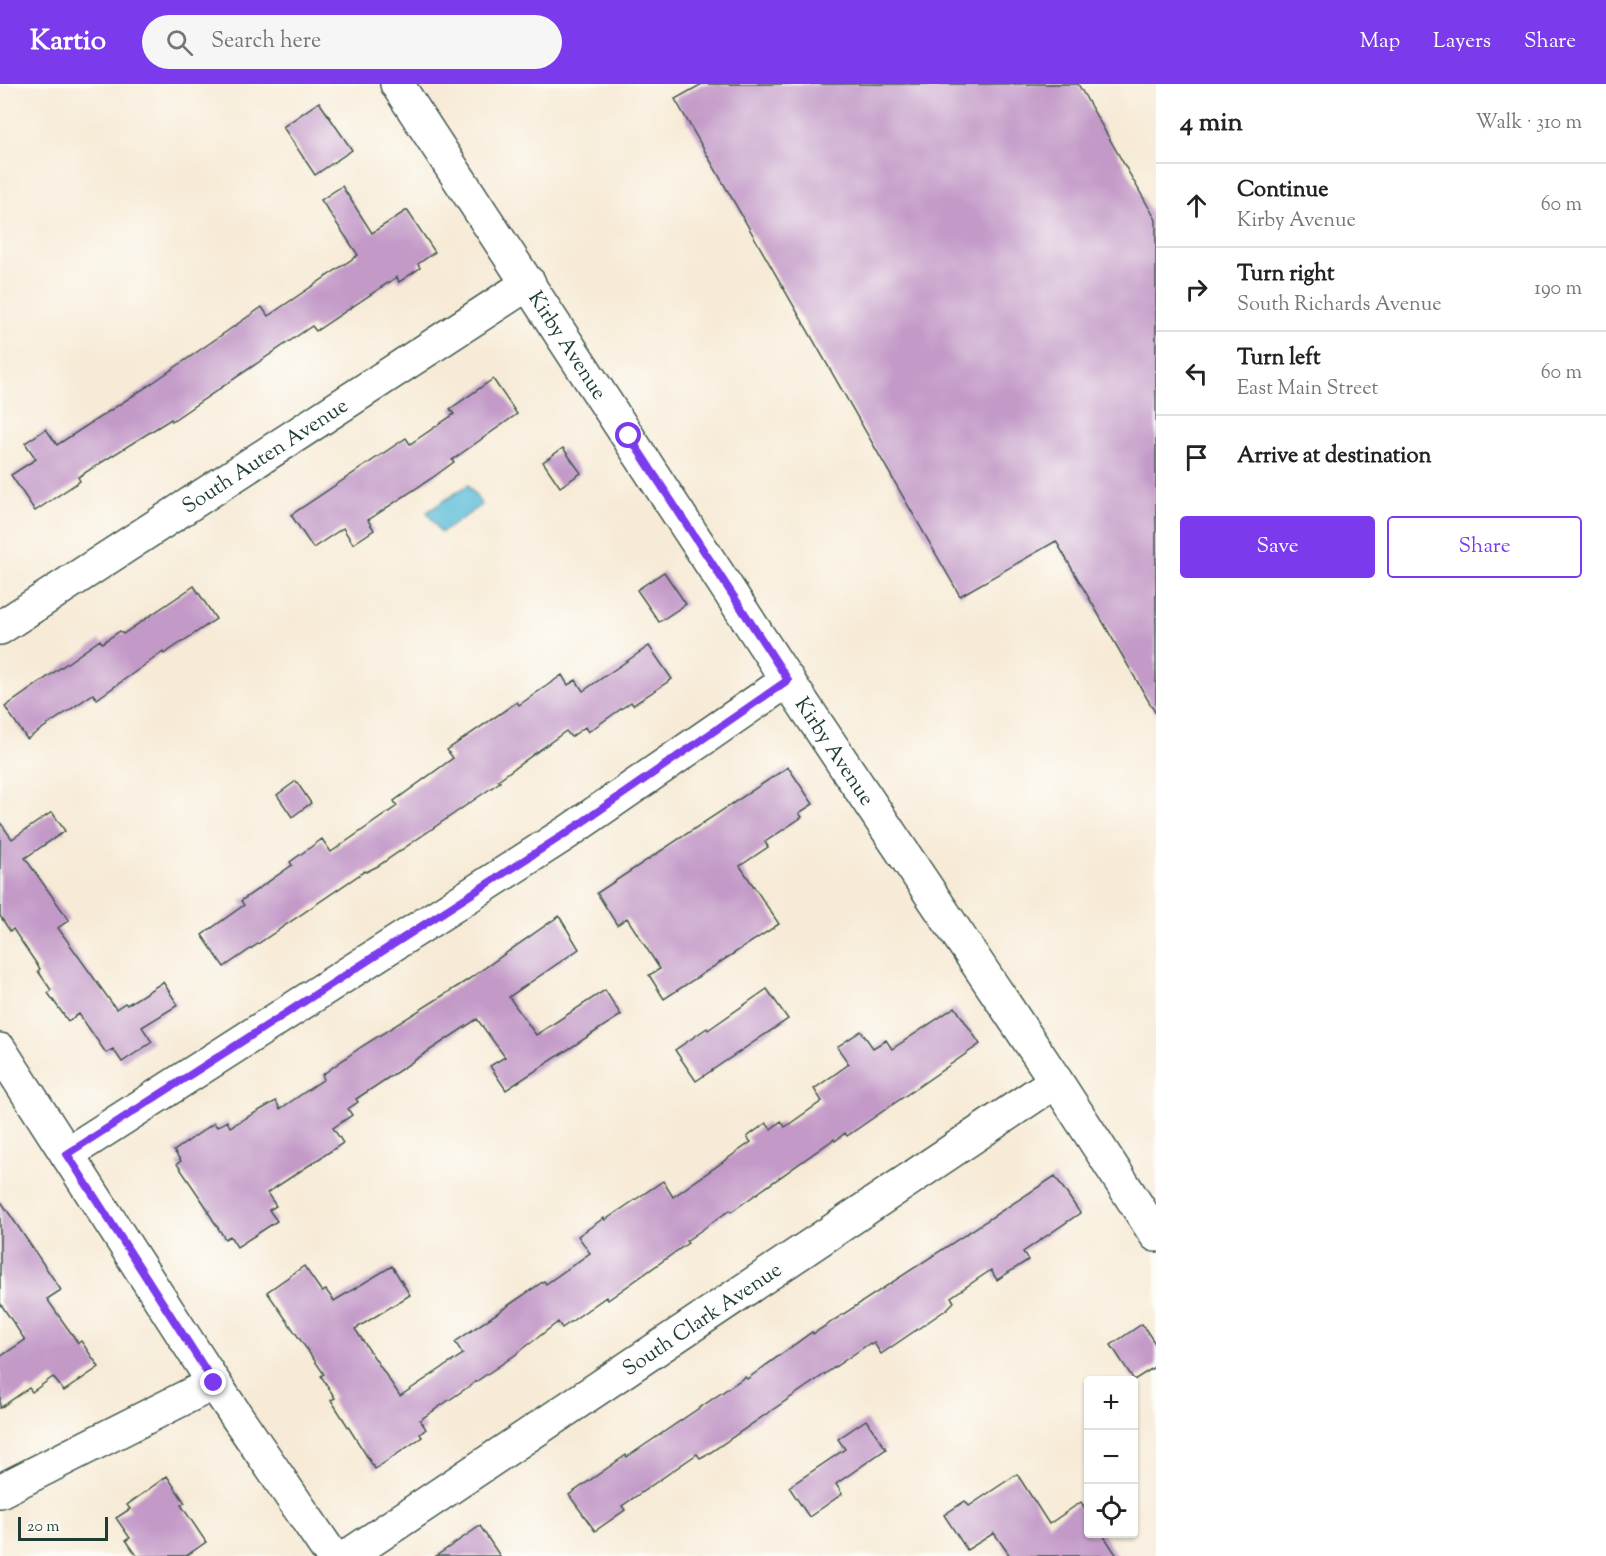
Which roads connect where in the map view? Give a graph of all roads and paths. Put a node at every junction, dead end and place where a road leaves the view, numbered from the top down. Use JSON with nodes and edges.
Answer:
{"nodes":[{"id":1,"x":397,"y":84,"type":"edge"},
{"id":2,"x":530,"y":283,"type":"junction"},
{"id":3,"x":0,"y":628,"type":"edge"},
{"id":4,"x":788,"y":680,"type":"junction"},
{"id":5,"x":0,"y":1050,"type":"edge"},
{"id":6,"x":1056,"y":1081,"type":"junction"},
{"id":7,"x":67,"y":1154,"type":"junction"},
{"id":8,"x":1156,"y":1235,"type":"edge"},
{"id":9,"x":214,"y":1383,"type":"junction"},
{"id":10,"x":0,"y":1491,"type":"edge"},
{"id":11,"x":332,"y":1556,"type":"edge"},
{"id":12,"x":348,"y":1556,"type":"edge"}],
"edges":[{"from":1,"to":2,"type":"street","name":"Kirby Avenue"},
{"from":2,"to":3,"type":"street","name":"South Auten Avenue"},
{"from":2,"to":4,"type":"street","name":"Kirby Avenue"},
{"from":4,"to":6,"type":"street","name":"Kirby Avenue"},
{"from":4,"to":7,"type":"street"},
{"from":5,"to":7,"type":"street"},
{"from":6,"to":8,"type":"street","name":"Kirby Avenue"},
{"from":6,"to":12,"type":"street","name":"South Clark Avenue"},
{"from":7,"to":9,"type":"street"},
{"from":9,"to":10,"type":"street"},
{"from":9,"to":11,"type":"street"}]}
